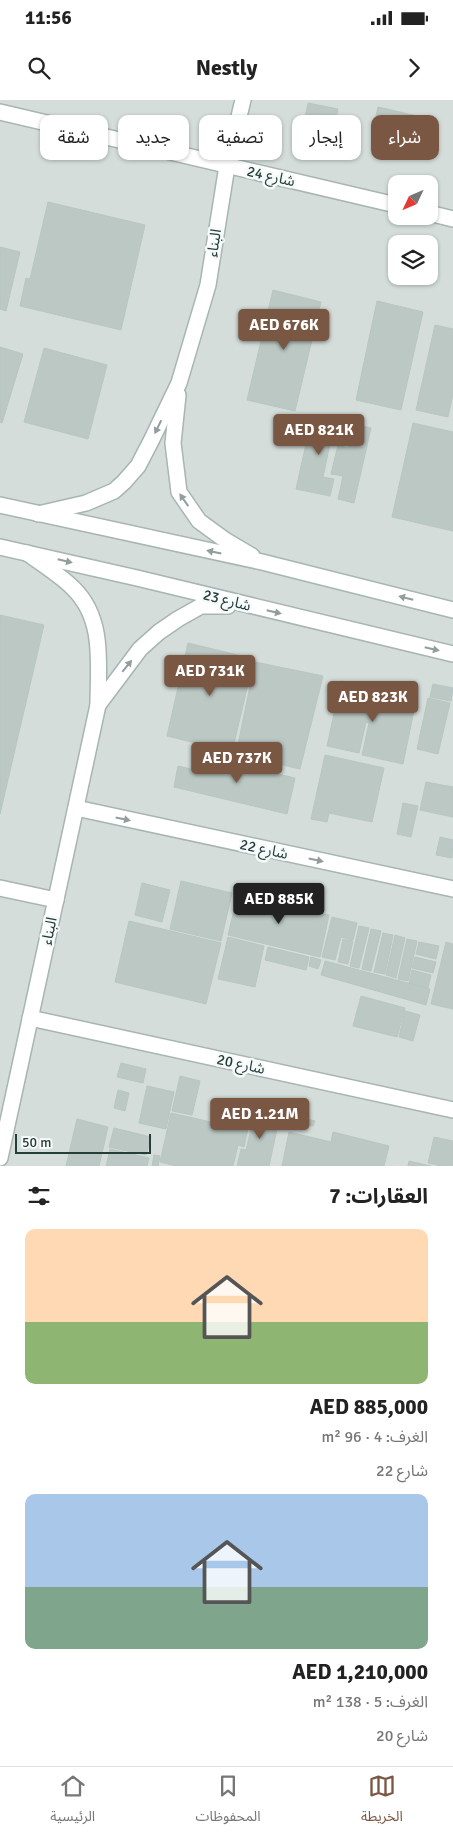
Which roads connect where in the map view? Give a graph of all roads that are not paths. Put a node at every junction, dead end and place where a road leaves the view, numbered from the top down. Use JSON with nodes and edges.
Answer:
{"nodes":[{"id":1,"x":243,"y":100,"type":"edge"},
{"id":2,"x":0,"y":112,"type":"edge"},
{"id":3,"x":227,"y":166,"type":"junction"},
{"id":4,"x":388,"y":204,"type":"edge"},
{"id":5,"x":438,"y":215,"type":"edge"},
{"id":6,"x":453,"y":219,"type":"edge"},
{"id":7,"x":179,"y":384,"type":"junction"},
{"id":8,"x":0,"y":505,"type":"edge"},
{"id":9,"x":38,"y":514,"type":"junction"},
{"id":10,"x":0,"y":547,"type":"edge"},
{"id":11,"x":27,"y":553,"type":"junction"},
{"id":12,"x":262,"y":562,"type":"junction"},
{"id":13,"x":252,"y":606,"type":"junction"},
{"id":14,"x":453,"y":610,"type":"edge"},
{"id":15,"x":453,"y":654,"type":"edge"},
{"id":16,"x":98,"y":705,"type":"junction"},
{"id":17,"x":76,"y":808,"type":"junction"},
{"id":18,"x":0,"y":888,"type":"edge"},
{"id":19,"x":453,"y":889,"type":"edge"},
{"id":20,"x":56,"y":900,"type":"junction"},
{"id":21,"x":30,"y":1018,"type":"junction"},
{"id":22,"x":453,"y":1110,"type":"edge"},
{"id":23,"x":0,"y":1158,"type":"edge"}],
"edges":[{"from":1,"to":3,"type":"street","name":"البناء"},
{"from":2,"to":3,"type":"street","name":"شارع 24"},
{"from":3,"to":4,"type":"street","name":"شارع 24"},
{"from":3,"to":7,"type":"street","name":"البناء"},
{"from":5,"to":6,"type":"street"},
{"from":7,"to":9,"type":"street","name":"البناء","one_way":true},
{"from":12,"to":7,"type":"street","name":"البناء","one_way":true},
{"from":8,"to":9,"type":"street"},
{"from":12,"to":9,"type":"street","one_way":true},
{"from":10,"to":11,"type":"street","name":"شارع 23"},
{"from":11,"to":13,"type":"street","name":"شارع 23","one_way":true},
{"from":11,"to":16,"type":"street","name":"البناء"},
{"from":14,"to":12,"type":"street","one_way":true},
{"from":13,"to":15,"type":"street","name":"شارع 23","one_way":true},
{"from":16,"to":13,"type":"street","name":"البناء","one_way":true},
{"from":16,"to":17,"type":"street","name":"البناء"},
{"from":17,"to":19,"type":"street","name":"شارع 22","one_way":true},
{"from":17,"to":20,"type":"street","name":"البناء"},
{"from":18,"to":20,"type":"street"},
{"from":20,"to":21,"type":"street","name":"البناء"},
{"from":21,"to":22,"type":"street","name":"شارع 20"},
{"from":21,"to":23,"type":"street","name":"البناء"}]}
